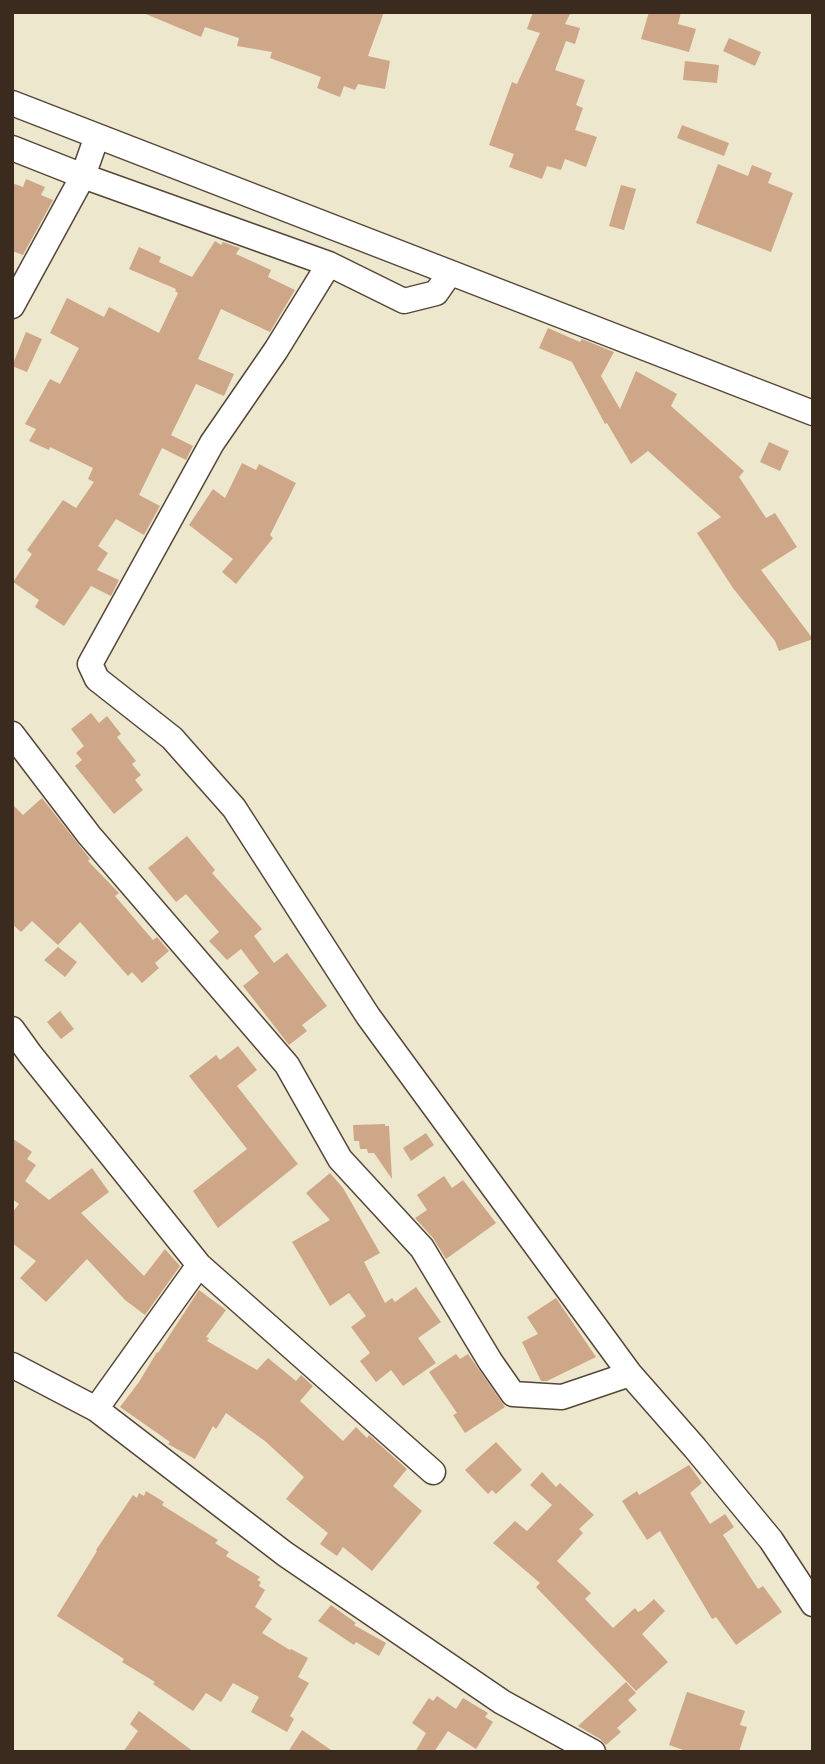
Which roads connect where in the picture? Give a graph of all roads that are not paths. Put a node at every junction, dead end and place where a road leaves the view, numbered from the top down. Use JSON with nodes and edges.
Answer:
{"nodes":[{"id":1,"x":12,"y":103,"type":"edge"},
{"id":2,"x":97,"y":136,"type":"junction"},
{"id":3,"x":12,"y":148,"type":"edge"},
{"id":4,"x":83,"y":176,"type":"junction"},
{"id":5,"x":329,"y":264,"type":"junction"},
{"id":6,"x":450,"y":273,"type":"junction"},
{"id":7,"x":12,"y":306,"type":"edge"},
{"id":8,"x":813,"y":413,"type":"edge"},
{"id":9,"x":12,"y":734,"type":"edge"},
{"id":10,"x":12,"y":1029,"type":"edge"},
{"id":11,"x":199,"y":1265,"type":"junction"},
{"id":12,"x":12,"y":1365,"type":"edge"},
{"id":13,"x":630,"y":1374,"type":"junction"},
{"id":14,"x":96,"y":1409,"type":"junction"},
{"id":15,"x":433,"y":1472,"type":"dead end"},
{"id":16,"x":813,"y":1604,"type":"edge"},
{"id":17,"x":593,"y":1752,"type":"edge"}],
"edges":[{"from":1,"to":2,"type":"street"},
{"from":2,"to":4,"type":"street"},
{"from":2,"to":6,"type":"street"},
{"from":3,"to":4,"type":"street"},
{"from":4,"to":5,"type":"street"},
{"from":4,"to":7,"type":"street"},
{"from":5,"to":6,"type":"street"},
{"from":5,"to":13,"type":"street"},
{"from":6,"to":8,"type":"street"},
{"from":9,"to":13,"type":"street"},
{"from":10,"to":11,"type":"street"},
{"from":11,"to":14,"type":"street"},
{"from":11,"to":15,"type":"street"},
{"from":12,"to":14,"type":"street"},
{"from":13,"to":16,"type":"street"},
{"from":14,"to":17,"type":"street"}]}
